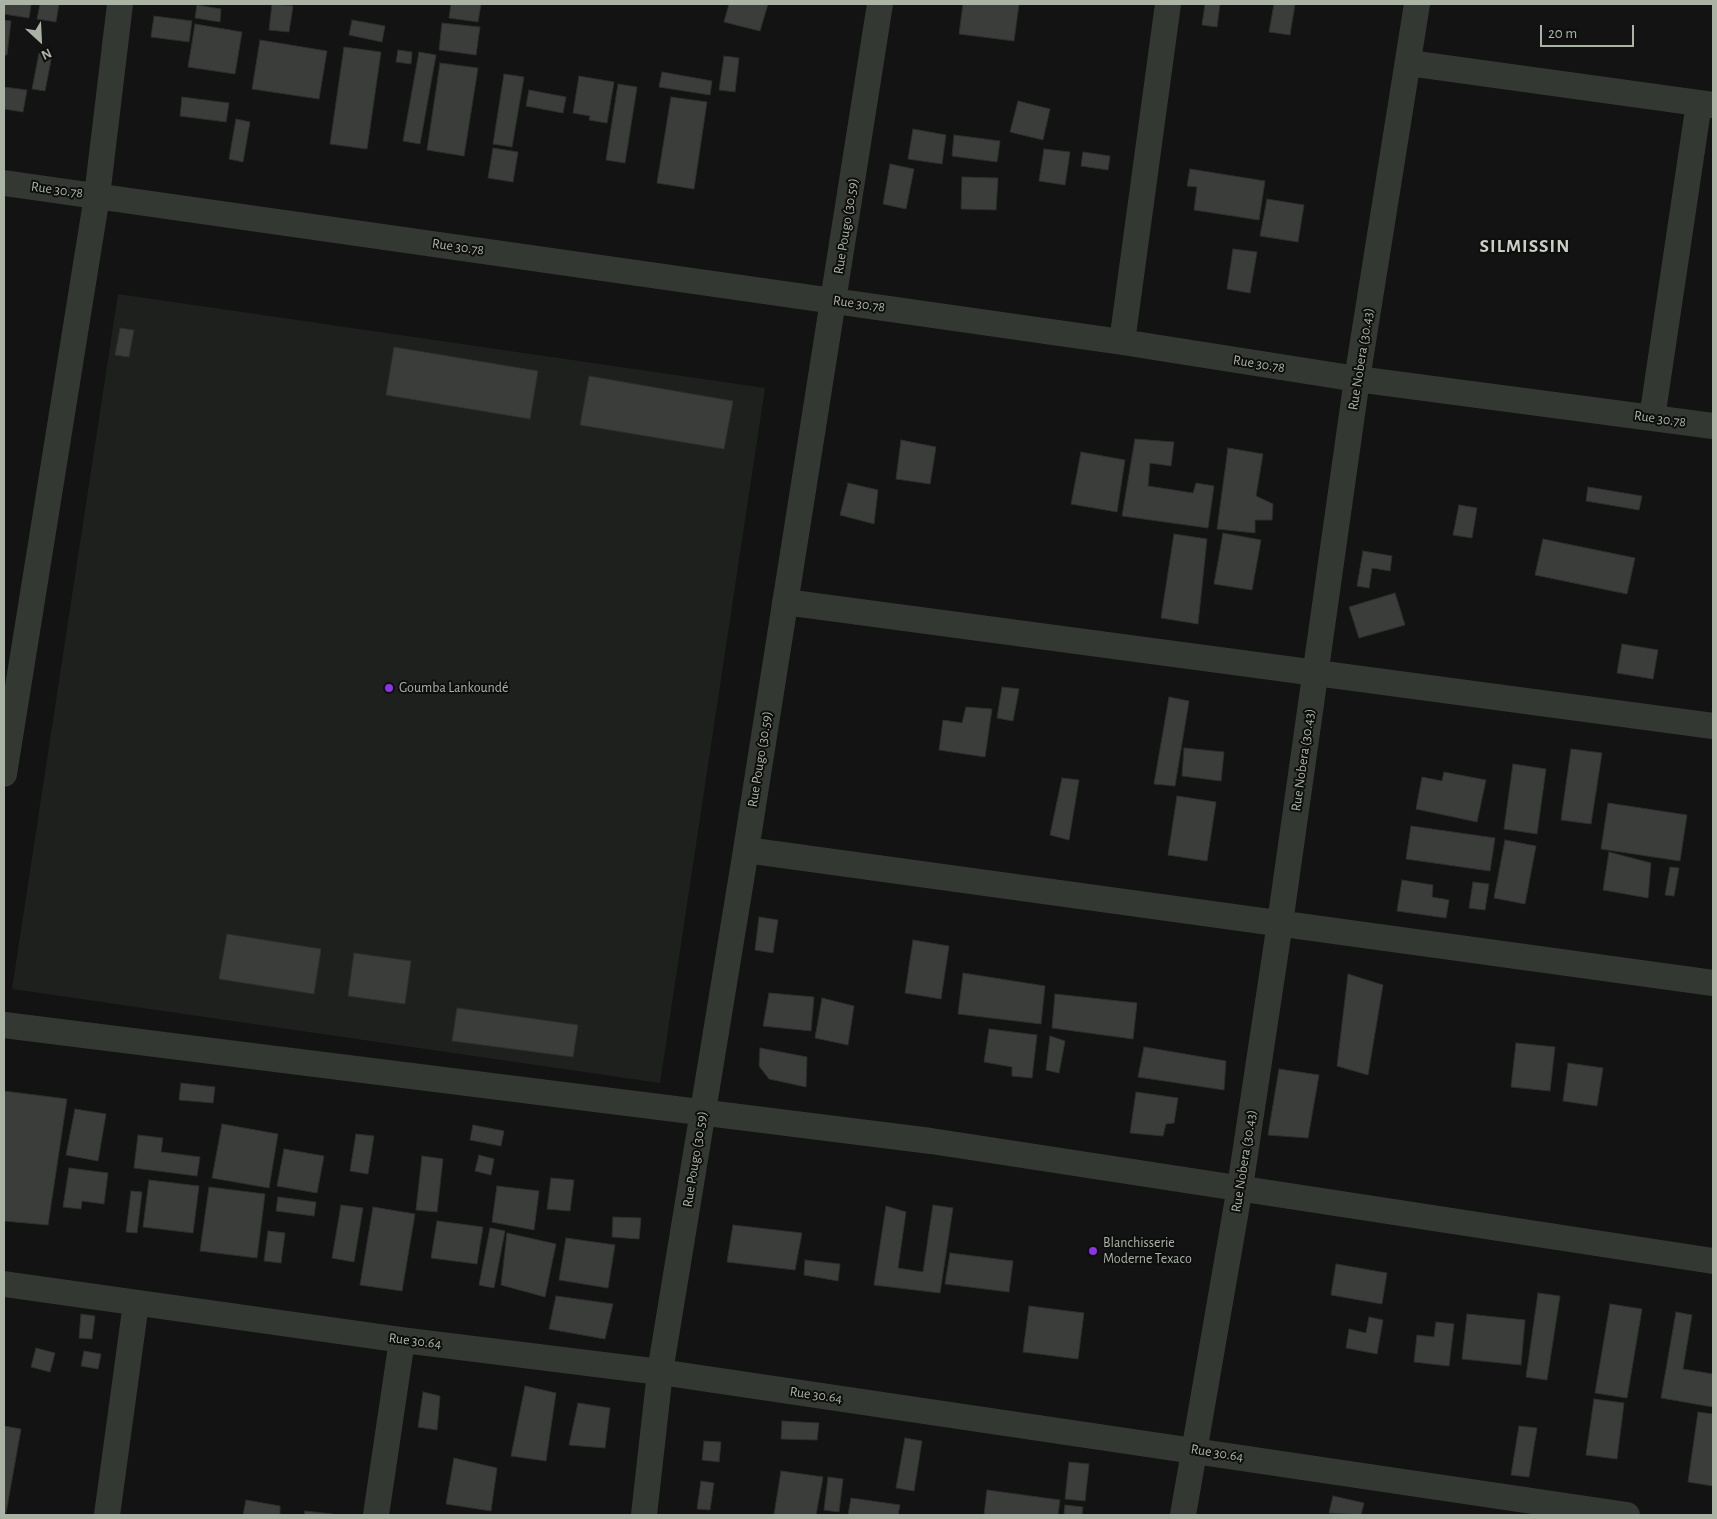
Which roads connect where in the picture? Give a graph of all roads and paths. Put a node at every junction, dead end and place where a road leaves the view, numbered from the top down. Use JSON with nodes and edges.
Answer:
{"nodes":[{"id":1,"x":120,"y":4,"type":"edge"},
{"id":2,"x":880,"y":4,"type":"edge"},
{"id":3,"x":1168,"y":4,"type":"edge"},
{"id":4,"x":1417,"y":4,"type":"edge"},
{"id":5,"x":1409,"y":63,"type":"junction"},
{"id":6,"x":1706,"y":104,"type":"edge"},
{"id":7,"x":4,"y":183,"type":"edge"},
{"id":8,"x":97,"y":196,"type":"junction"},
{"id":9,"x":834,"y":301,"type":"junction"},
{"id":10,"x":1122,"y":342,"type":"junction"},
{"id":11,"x":1357,"y":379,"type":"junction"},
{"id":12,"x":1652,"y":418,"type":"junction"},
{"id":13,"x":1713,"y":426,"type":"edge"},
{"id":14,"x":785,"y":602,"type":"junction"},
{"id":15,"x":1316,"y":674,"type":"junction"},
{"id":16,"x":1713,"y":726,"type":"edge"},
{"id":17,"x":4,"y":774,"type":"edge"},
{"id":18,"x":746,"y":850,"type":"junction"},
{"id":19,"x":1280,"y":923,"type":"junction"},
{"id":20,"x":1713,"y":983,"type":"edge"},
{"id":21,"x":4,"y":1025,"type":"edge"},
{"id":22,"x":703,"y":1112,"type":"junction"},
{"id":23,"x":1240,"y":1187,"type":"junction"},
{"id":24,"x":1713,"y":1261,"type":"edge"},
{"id":25,"x":4,"y":1284,"type":"edge"},
{"id":26,"x":136,"y":1302,"type":"junction"},
{"id":27,"x":402,"y":1340,"type":"junction"},
{"id":28,"x":660,"y":1372,"type":"junction"},
{"id":29,"x":1194,"y":1450,"type":"junction"},
{"id":30,"x":107,"y":1515,"type":"edge"},
{"id":31,"x":376,"y":1515,"type":"edge"},
{"id":32,"x":644,"y":1515,"type":"edge"},
{"id":33,"x":1183,"y":1515,"type":"edge"},
{"id":34,"x":1627,"y":1515,"type":"edge"}],
"edges":[{"from":1,"to":8,"type":"street"},
{"from":2,"to":9,"type":"street","name":"Rue Pougo (30.59)"},
{"from":3,"to":10,"type":"street"},
{"from":4,"to":5,"type":"street","name":"Rue Nobera (30.43)"},
{"from":5,"to":6,"type":"street"},
{"from":5,"to":11,"type":"street","name":"Rue Nobera (30.43)"},
{"from":6,"to":12,"type":"street"},
{"from":7,"to":8,"type":"street","name":"Rue 30.78"},
{"from":8,"to":9,"type":"street","name":"Rue 30.78"},
{"from":8,"to":17,"type":"street"},
{"from":9,"to":10,"type":"street","name":"Rue 30.78"},
{"from":9,"to":14,"type":"street","name":"Rue Pougo (30.59)"},
{"from":10,"to":11,"type":"street","name":"Rue 30.78"},
{"from":11,"to":12,"type":"street","name":"Rue 30.78"},
{"from":11,"to":15,"type":"street","name":"Rue Nobera (30.43)"},
{"from":12,"to":13,"type":"street","name":"Rue 30.78"},
{"from":14,"to":15,"type":"street"},
{"from":14,"to":18,"type":"street","name":"Rue Pougo (30.59)"},
{"from":15,"to":16,"type":"street"},
{"from":15,"to":19,"type":"street","name":"Rue Nobera (30.43)"},
{"from":18,"to":19,"type":"street"},
{"from":18,"to":22,"type":"street","name":"Rue Pougo (30.59)"},
{"from":19,"to":20,"type":"street"},
{"from":19,"to":23,"type":"street","name":"Rue Nobera (30.43)"},
{"from":21,"to":22,"type":"street"},
{"from":22,"to":23,"type":"street"},
{"from":22,"to":28,"type":"street","name":"Rue Pougo (30.59)"},
{"from":23,"to":24,"type":"street"},
{"from":23,"to":29,"type":"street","name":"Rue Nobera (30.43)"},
{"from":25,"to":26,"type":"street","name":"Rue 30.64"},
{"from":26,"to":27,"type":"street","name":"Rue 30.64"},
{"from":26,"to":30,"type":"street"},
{"from":27,"to":28,"type":"street","name":"Rue 30.64"},
{"from":27,"to":31,"type":"street"},
{"from":28,"to":29,"type":"street","name":"Rue 30.64"},
{"from":28,"to":32,"type":"street","name":"Rue Pougo (30.59)"},
{"from":29,"to":33,"type":"street","name":"Rue Nobera (30.43)"},
{"from":29,"to":34,"type":"street","name":"Rue 30.64"}]}
